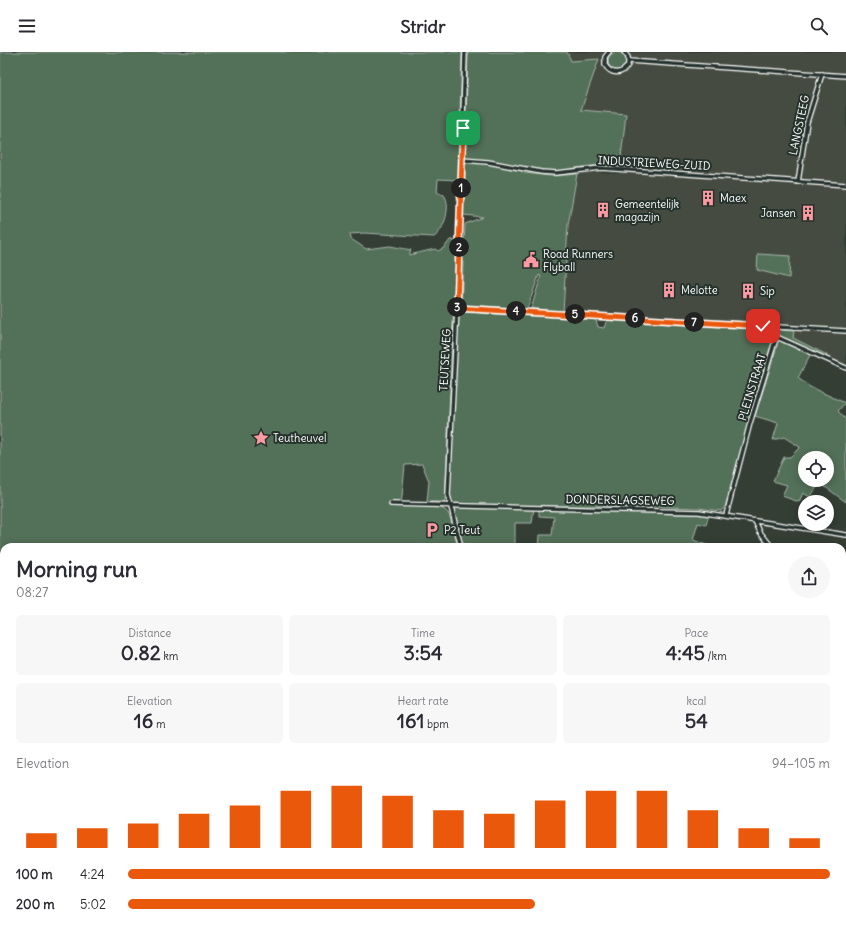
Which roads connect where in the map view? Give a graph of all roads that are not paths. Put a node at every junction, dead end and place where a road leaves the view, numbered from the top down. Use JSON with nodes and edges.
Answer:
{"nodes":[{"id":1,"x":465,"y":52,"type":"edge"},
{"id":2,"x":609,"y":52,"type":"edge"},
{"id":3,"x":624,"y":52,"type":"edge"},
{"id":4,"x":629,"y":61,"type":"junction"},
{"id":5,"x":822,"y":74,"type":"junction"},
{"id":6,"x":846,"y":76,"type":"edge"},
{"id":7,"x":462,"y":160,"type":"junction"},
{"id":8,"x":798,"y":182,"type":"junction"},
{"id":9,"x":846,"y":185,"type":"edge"},
{"id":10,"x":457,"y":308,"type":"junction"},
{"id":11,"x":846,"y":331,"type":"edge"},
{"id":12,"x":846,"y":368,"type":"edge"},
{"id":13,"x":391,"y":504,"type":"dead end"},
{"id":14,"x":449,"y":506,"type":"junction"},
{"id":15,"x":726,"y":515,"type":"junction"},
{"id":16,"x":755,"y":521,"type":"junction"},
{"id":17,"x":846,"y":535,"type":"edge"},
{"id":18,"x":460,"y":543,"type":"edge"},
{"id":19,"x":769,"y":543,"type":"edge"}],
"edges":[{"from":1,"to":7,"type":"street","name":"TEUTSEWEG"},
{"from":2,"to":4,"type":"street"},
{"from":3,"to":4,"type":"street"},
{"from":4,"to":5,"type":"street"},
{"from":5,"to":6,"type":"street"},
{"from":5,"to":8,"type":"street","name":"LANGSTEEG"},
{"from":7,"to":8,"type":"street","name":"INDUSTRIEWEG-ZUID"},
{"from":7,"to":10,"type":"street","name":"TEUTSEWEG"},
{"from":8,"to":9,"type":"street","name":"INDUSTRIEWEG-ZUID"},
{"from":10,"to":11,"type":"street"},
{"from":10,"to":14,"type":"street","name":"TEUTSEWEG"},
{"from":12,"to":15,"type":"street","name":"PLEINSTRAAT"},
{"from":13,"to":14,"type":"street","name":"DONDERSLAGSEWEG"},
{"from":14,"to":15,"type":"street","name":"DONDERSLAGSEWEG"},
{"from":14,"to":18,"type":"street","name":"TEUTSEWEG"},
{"from":15,"to":16,"type":"street","name":"DONDERSLAGSEWEG"},
{"from":16,"to":17,"type":"street","name":"DONDERSLAGSEWEG"},
{"from":16,"to":19,"type":"street"}]}
